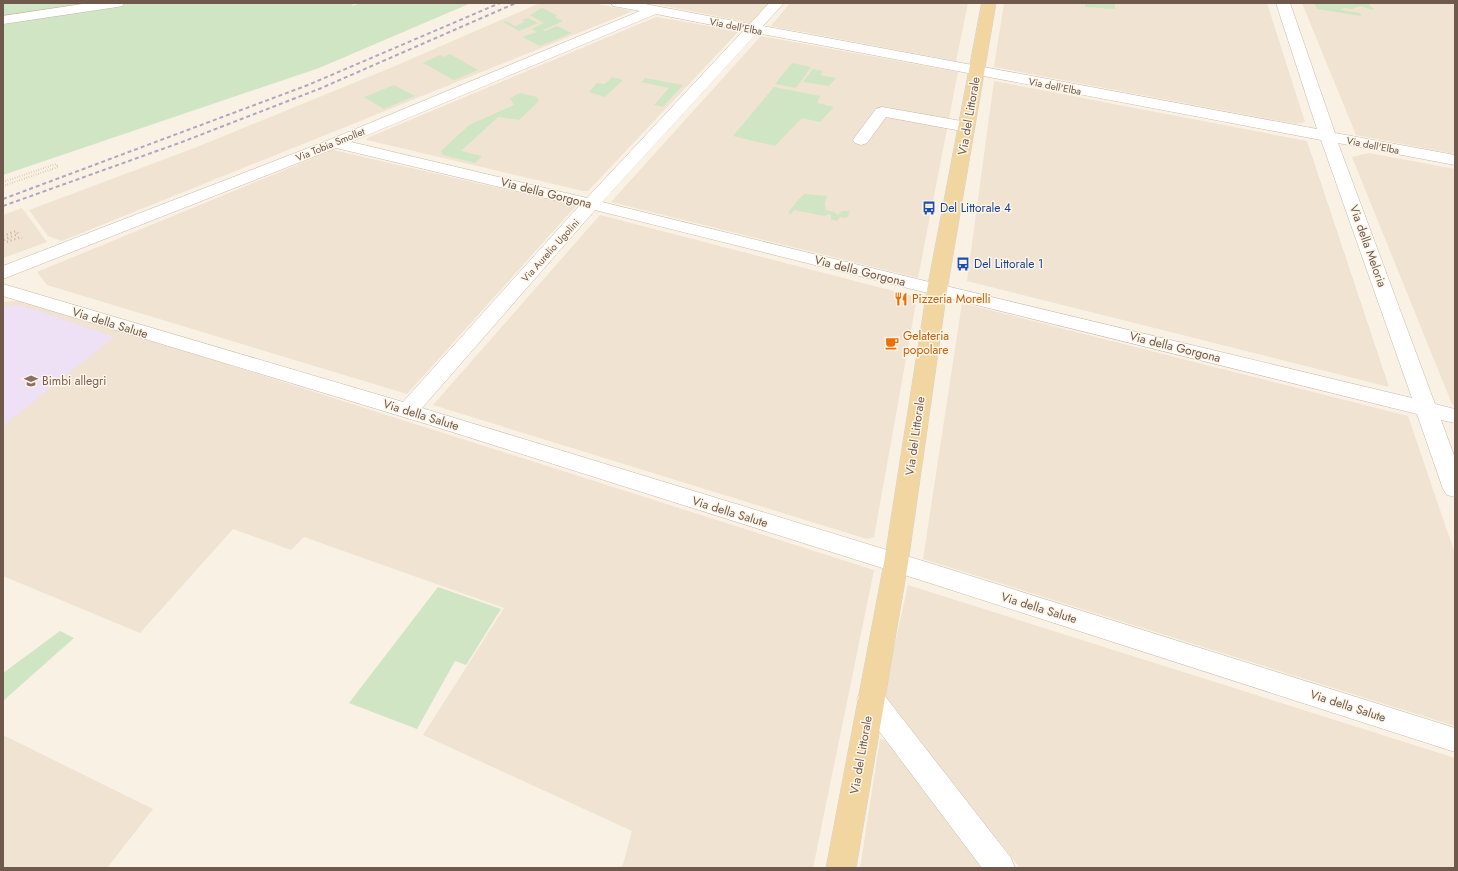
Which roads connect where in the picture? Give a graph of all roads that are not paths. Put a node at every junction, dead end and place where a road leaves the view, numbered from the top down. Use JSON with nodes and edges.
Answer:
{"nodes":[{"id":1,"x":117,"y":3,"type":"edge"},
{"id":2,"x":618,"y":3,"type":"edge"},
{"id":3,"x":777,"y":3,"type":"edge"},
{"id":4,"x":989,"y":3,"type":"edge"},
{"id":5,"x":1283,"y":3,"type":"edge"},
{"id":6,"x":655,"y":10,"type":"junction"},
{"id":7,"x":3,"y":20,"type":"edge"},
{"id":8,"x":753,"y":29,"type":"junction"},
{"id":9,"x":977,"y":71,"type":"junction"},
{"id":10,"x":967,"y":127,"type":"junction"},
{"id":11,"x":1328,"y":137,"type":"junction"},
{"id":12,"x":861,"y":140,"type":"dead end"},
{"id":13,"x":335,"y":143,"type":"junction"},
{"id":14,"x":1455,"y":160,"type":"edge"},
{"id":15,"x":591,"y":204,"type":"junction"},
{"id":16,"x":3,"y":273,"type":"edge"},
{"id":17,"x":3,"y":290,"type":"edge"},
{"id":18,"x":937,"y":290,"type":"junction"},
{"id":19,"x":1427,"y":409,"type":"junction"},
{"id":20,"x":407,"y":411,"type":"junction"},
{"id":21,"x":1455,"y":416,"type":"edge"},
{"id":22,"x":1455,"y":489,"type":"edge"},
{"id":23,"x":896,"y":563,"type":"junction"},
{"id":24,"x":871,"y":699,"type":"junction"},
{"id":25,"x":1455,"y":740,"type":"edge"},
{"id":26,"x":841,"y":868,"type":"edge"},
{"id":27,"x":1000,"y":868,"type":"edge"}],
"edges":[{"from":1,"to":7,"type":"street"},
{"from":2,"to":6,"type":"street","name":"Via dell'Elba"},
{"from":3,"to":8,"type":"street","name":"Via Aurelio Ugolini"},
{"from":4,"to":9,"type":"main road","name":"Via del Littorale"},
{"from":5,"to":11,"type":"street","name":"Via della Meloria"},
{"from":6,"to":8,"type":"street","name":"Via dell'Elba"},
{"from":6,"to":13,"type":"street","name":"Via Tobia Smollet"},
{"from":8,"to":9,"type":"street","name":"Via dell'Elba"},
{"from":8,"to":15,"type":"street","name":"Via Aurelio Ugolini"},
{"from":9,"to":10,"type":"main road","name":"Via del Littorale"},
{"from":9,"to":11,"type":"street","name":"Via dell'Elba"},
{"from":10,"to":12,"type":"street"},
{"from":10,"to":18,"type":"main road","name":"Via del Littorale"},
{"from":11,"to":14,"type":"street","name":"Via dell'Elba"},
{"from":11,"to":19,"type":"street","name":"Via della Meloria"},
{"from":13,"to":15,"type":"street","name":"Via della Gorgona"},
{"from":13,"to":16,"type":"street","name":"Via Tobia Smollet"},
{"from":15,"to":18,"type":"street","name":"Via della Gorgona"},
{"from":15,"to":20,"type":"street","name":"Via Aurelio Ugolini"},
{"from":17,"to":20,"type":"street","name":"Via della Salute"},
{"from":18,"to":19,"type":"street","name":"Via della Gorgona"},
{"from":18,"to":23,"type":"main road","name":"Via del Littorale"},
{"from":19,"to":21,"type":"street","name":"Via della Gorgona"},
{"from":19,"to":22,"type":"street","name":"Via della Meloria"},
{"from":20,"to":23,"type":"street","name":"Via della Salute"},
{"from":23,"to":24,"type":"main road","name":"Via del Littorale"},
{"from":23,"to":25,"type":"street","name":"Via della Salute"},
{"from":24,"to":26,"type":"main road","name":"Via del Littorale"},
{"from":24,"to":27,"type":"street"}]}
